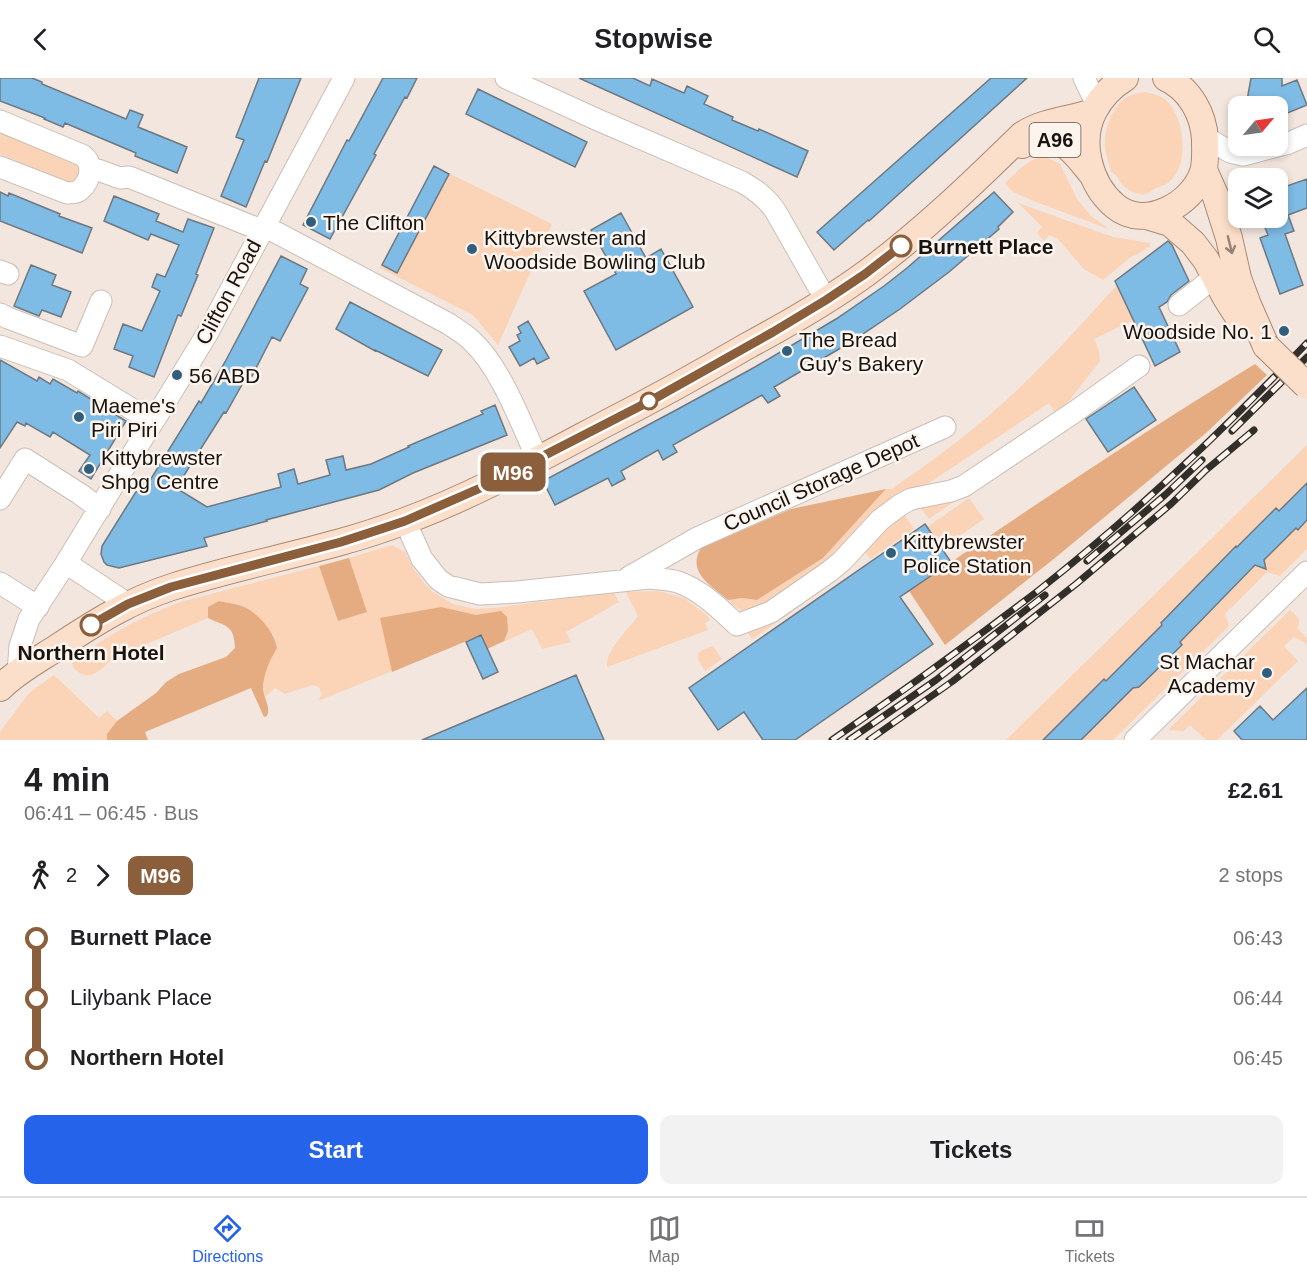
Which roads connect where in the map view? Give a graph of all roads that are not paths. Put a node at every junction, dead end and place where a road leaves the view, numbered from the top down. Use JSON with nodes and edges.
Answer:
{"nodes":[{"id":1,"x":344,"y":78,"type":"edge"},
{"id":2,"x":506,"y":78,"type":"edge"},
{"id":3,"x":1084,"y":78,"type":"edge"},
{"id":4,"x":1125,"y":78,"type":"edge"},
{"id":5,"x":1166,"y":78,"type":"edge"},
{"id":6,"x":1194,"y":78,"type":"edge"},
{"id":7,"x":1196,"y":105,"type":"junction"},
{"id":8,"x":1095,"y":109,"type":"junction"},
{"id":9,"x":0,"y":121,"type":"edge"},
{"id":10,"x":1307,"y":135,"type":"edge"},
{"id":11,"x":1205,"y":137,"type":"junction"},
{"id":12,"x":1006,"y":151,"type":"junction"},
{"id":13,"x":0,"y":167,"type":"edge"},
{"id":14,"x":90,"y":167,"type":"junction"},
{"id":15,"x":1204,"y":170,"type":"junction"},
{"id":16,"x":1093,"y":175,"type":"junction"},
{"id":17,"x":1147,"y":216,"type":"junction"},
{"id":18,"x":263,"y":228,"type":"junction"},
{"id":19,"x":1217,"y":281,"type":"junction"},
{"id":20,"x":826,"y":300,"type":"junction"},
{"id":21,"x":100,"y":301,"type":"dead end"},
{"id":22,"x":1179,"y":305,"type":"dead end"},
{"id":23,"x":0,"y":314,"type":"edge"},
{"id":24,"x":0,"y":346,"type":"edge"},
{"id":25,"x":1266,"y":346,"type":"junction"},
{"id":26,"x":1139,"y":366,"type":"dead end"},
{"id":27,"x":1307,"y":386,"type":"edge"},
{"id":28,"x":153,"y":422,"type":"junction"},
{"id":29,"x":945,"y":427,"type":"dead end"},
{"id":30,"x":538,"y":460,"type":"junction"},
{"id":31,"x":0,"y":499,"type":"edge"},
{"id":32,"x":100,"y":509,"type":"junction"},
{"id":33,"x":405,"y":521,"type":"junction"},
{"id":34,"x":697,"y":538,"type":"junction"},
{"id":35,"x":66,"y":563,"type":"junction"},
{"id":36,"x":1307,"y":572,"type":"edge"},
{"id":37,"x":623,"y":581,"type":"junction"},
{"id":38,"x":677,"y":581,"type":"junction"},
{"id":39,"x":0,"y":583,"type":"edge"},
{"id":40,"x":128,"y":604,"type":"junction"},
{"id":41,"x":38,"y":607,"type":"junction"},
{"id":42,"x":9,"y":680,"type":"edge"},
{"id":43,"x":1135,"y":740,"type":"edge"}],
"edges":[{"from":1,"to":18,"type":"street","name":"Clifton Road"},
{"from":2,"to":20,"type":"street"},
{"from":3,"to":8,"type":"street"},
{"from":4,"to":8,"type":"main road","number":"A96"},
{"from":5,"to":7,"type":"main road"},
{"from":6,"to":7,"type":"main road"},
{"from":7,"to":11,"type":"main road"},
{"from":8,"to":12,"type":"main road","number":"A96"},
{"from":8,"to":16,"type":"main road","number":"A96"},
{"from":9,"to":14,"type":"street"},
{"from":10,"to":11,"type":"street"},
{"from":11,"to":15,"type":"main road"},
{"from":12,"to":16,"type":"main road","number":"A96"},
{"from":12,"to":20,"type":"main road","number":"A96"},
{"from":13,"to":14,"type":"street"},
{"from":14,"to":18,"type":"street"},
{"from":15,"to":17,"type":"main road"},
{"from":15,"to":25,"type":"main road","one_way":true},
{"from":16,"to":17,"type":"main road","number":"A96"},
{"from":17,"to":19,"type":"main road"},
{"from":18,"to":28,"type":"street","name":"Clifton Road"},
{"from":18,"to":30,"type":"street"},
{"from":19,"to":22,"type":"street"},
{"from":19,"to":25,"type":"main road"},
{"from":20,"to":30,"type":"main road","number":"A96"},
{"from":21,"to":23,"type":"street"},
{"from":24,"to":28,"type":"street"},
{"from":25,"to":27,"type":"main road","bridge":true},
{"from":26,"to":38,"type":"street"},
{"from":28,"to":32,"type":"street","name":"Clifton Road"},
{"from":29,"to":34,"type":"street","name":"Council Storage Depot"},
{"from":30,"to":33,"type":"main road","number":"A96"},
{"from":31,"to":32,"type":"street"},
{"from":32,"to":35,"type":"street","name":"Clifton Road"},
{"from":33,"to":37,"type":"street"},
{"from":33,"to":40,"type":"main road","number":"A96"},
{"from":34,"to":37,"type":"street","name":"Council Storage Depot"},
{"from":34,"to":38,"type":"street"},
{"from":35,"to":40,"type":"street"},
{"from":35,"to":41,"type":"street","name":"Clifton Road"},
{"from":36,"to":43,"type":"street"},
{"from":37,"to":38,"type":"street"},
{"from":39,"to":41,"type":"street"},
{"from":40,"to":42,"type":"main road","number":"A96"},
{"from":41,"to":42,"type":"street","name":"Clifton Road"}]}
